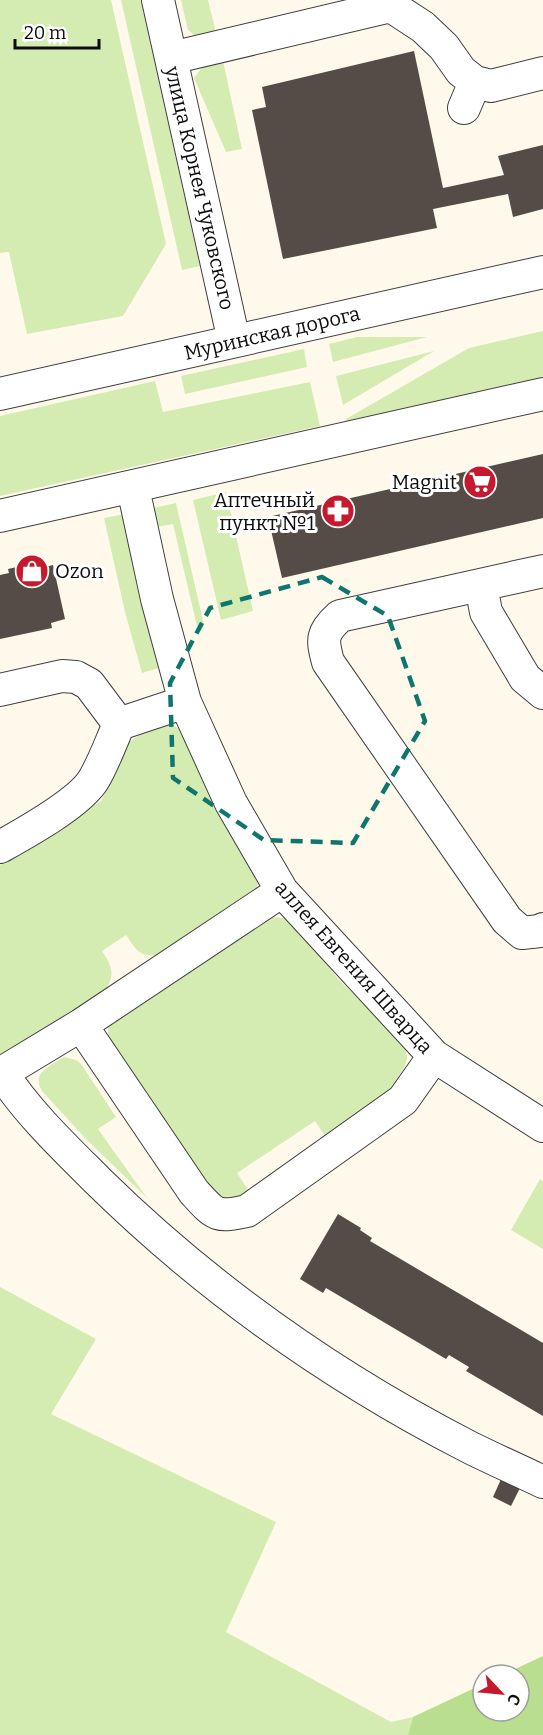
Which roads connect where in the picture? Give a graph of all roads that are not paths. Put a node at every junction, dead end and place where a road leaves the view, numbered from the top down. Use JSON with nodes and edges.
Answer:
{"nodes":[{"id":1,"x":158,"y":0,"type":"edge"},
{"id":2,"x":390,"y":3,"type":"edge"},
{"id":3,"x":171,"y":58,"type":"junction"},
{"id":4,"x":543,"y":73,"type":"edge"},
{"id":5,"x":543,"y":272,"type":"edge"},
{"id":6,"x":234,"y":341,"type":"junction"},
{"id":7,"x":0,"y":394,"type":"edge"},
{"id":8,"x":543,"y":394,"type":"edge"},
{"id":9,"x":133,"y":488,"type":"junction"},
{"id":10,"x":0,"y":516,"type":"edge"},
{"id":11,"x":543,"y":571,"type":"edge"},
{"id":12,"x":481,"y":585,"type":"junction"},
{"id":13,"x":0,"y":690,"type":"edge"},
{"id":14,"x":543,"y":693,"type":"edge"},
{"id":15,"x":185,"y":702,"type":"junction"},
{"id":16,"x":119,"y":724,"type":"junction"},
{"id":17,"x":0,"y":847,"type":"edge"},
{"id":18,"x":282,"y":891,"type":"junction"},
{"id":19,"x":543,"y":929,"type":"edge"},
{"id":20,"x":81,"y":1025,"type":"junction"},
{"id":21,"x":434,"y":1056,"type":"junction"},
{"id":22,"x":1,"y":1073,"type":"edge"},
{"id":23,"x":543,"y":1126,"type":"edge"},
{"id":24,"x":543,"y":1482,"type":"edge"}],
"edges":[{"from":1,"to":3,"type":"street","name":"улица Корнея Чуковского"},
{"from":2,"to":3,"type":"street"},
{"from":2,"to":4,"type":"street"},
{"from":3,"to":6,"type":"street","name":"улица Корнея Чуковского"},
{"from":5,"to":6,"type":"street","name":"Муринская дорога"},
{"from":6,"to":7,"type":"street","name":"Муринская дорога"},
{"from":8,"to":9,"type":"street"},
{"from":9,"to":10,"type":"street"},
{"from":9,"to":15,"type":"street","name":"аллея Евгения Шварца"},
{"from":11,"to":12,"type":"street"},
{"from":12,"to":14,"type":"street"},
{"from":12,"to":19,"type":"street"},
{"from":13,"to":16,"type":"street"},
{"from":15,"to":16,"type":"street"},
{"from":15,"to":18,"type":"street","name":"аллея Евгения Шварца"},
{"from":16,"to":17,"type":"street"},
{"from":18,"to":20,"type":"street"},
{"from":18,"to":21,"type":"street","name":"аллея Евгения Шварца"},
{"from":20,"to":21,"type":"street"},
{"from":20,"to":22,"type":"street"},
{"from":21,"to":23,"type":"street","name":"аллея Евгения Шварца"},
{"from":22,"to":24,"type":"street"}]}
